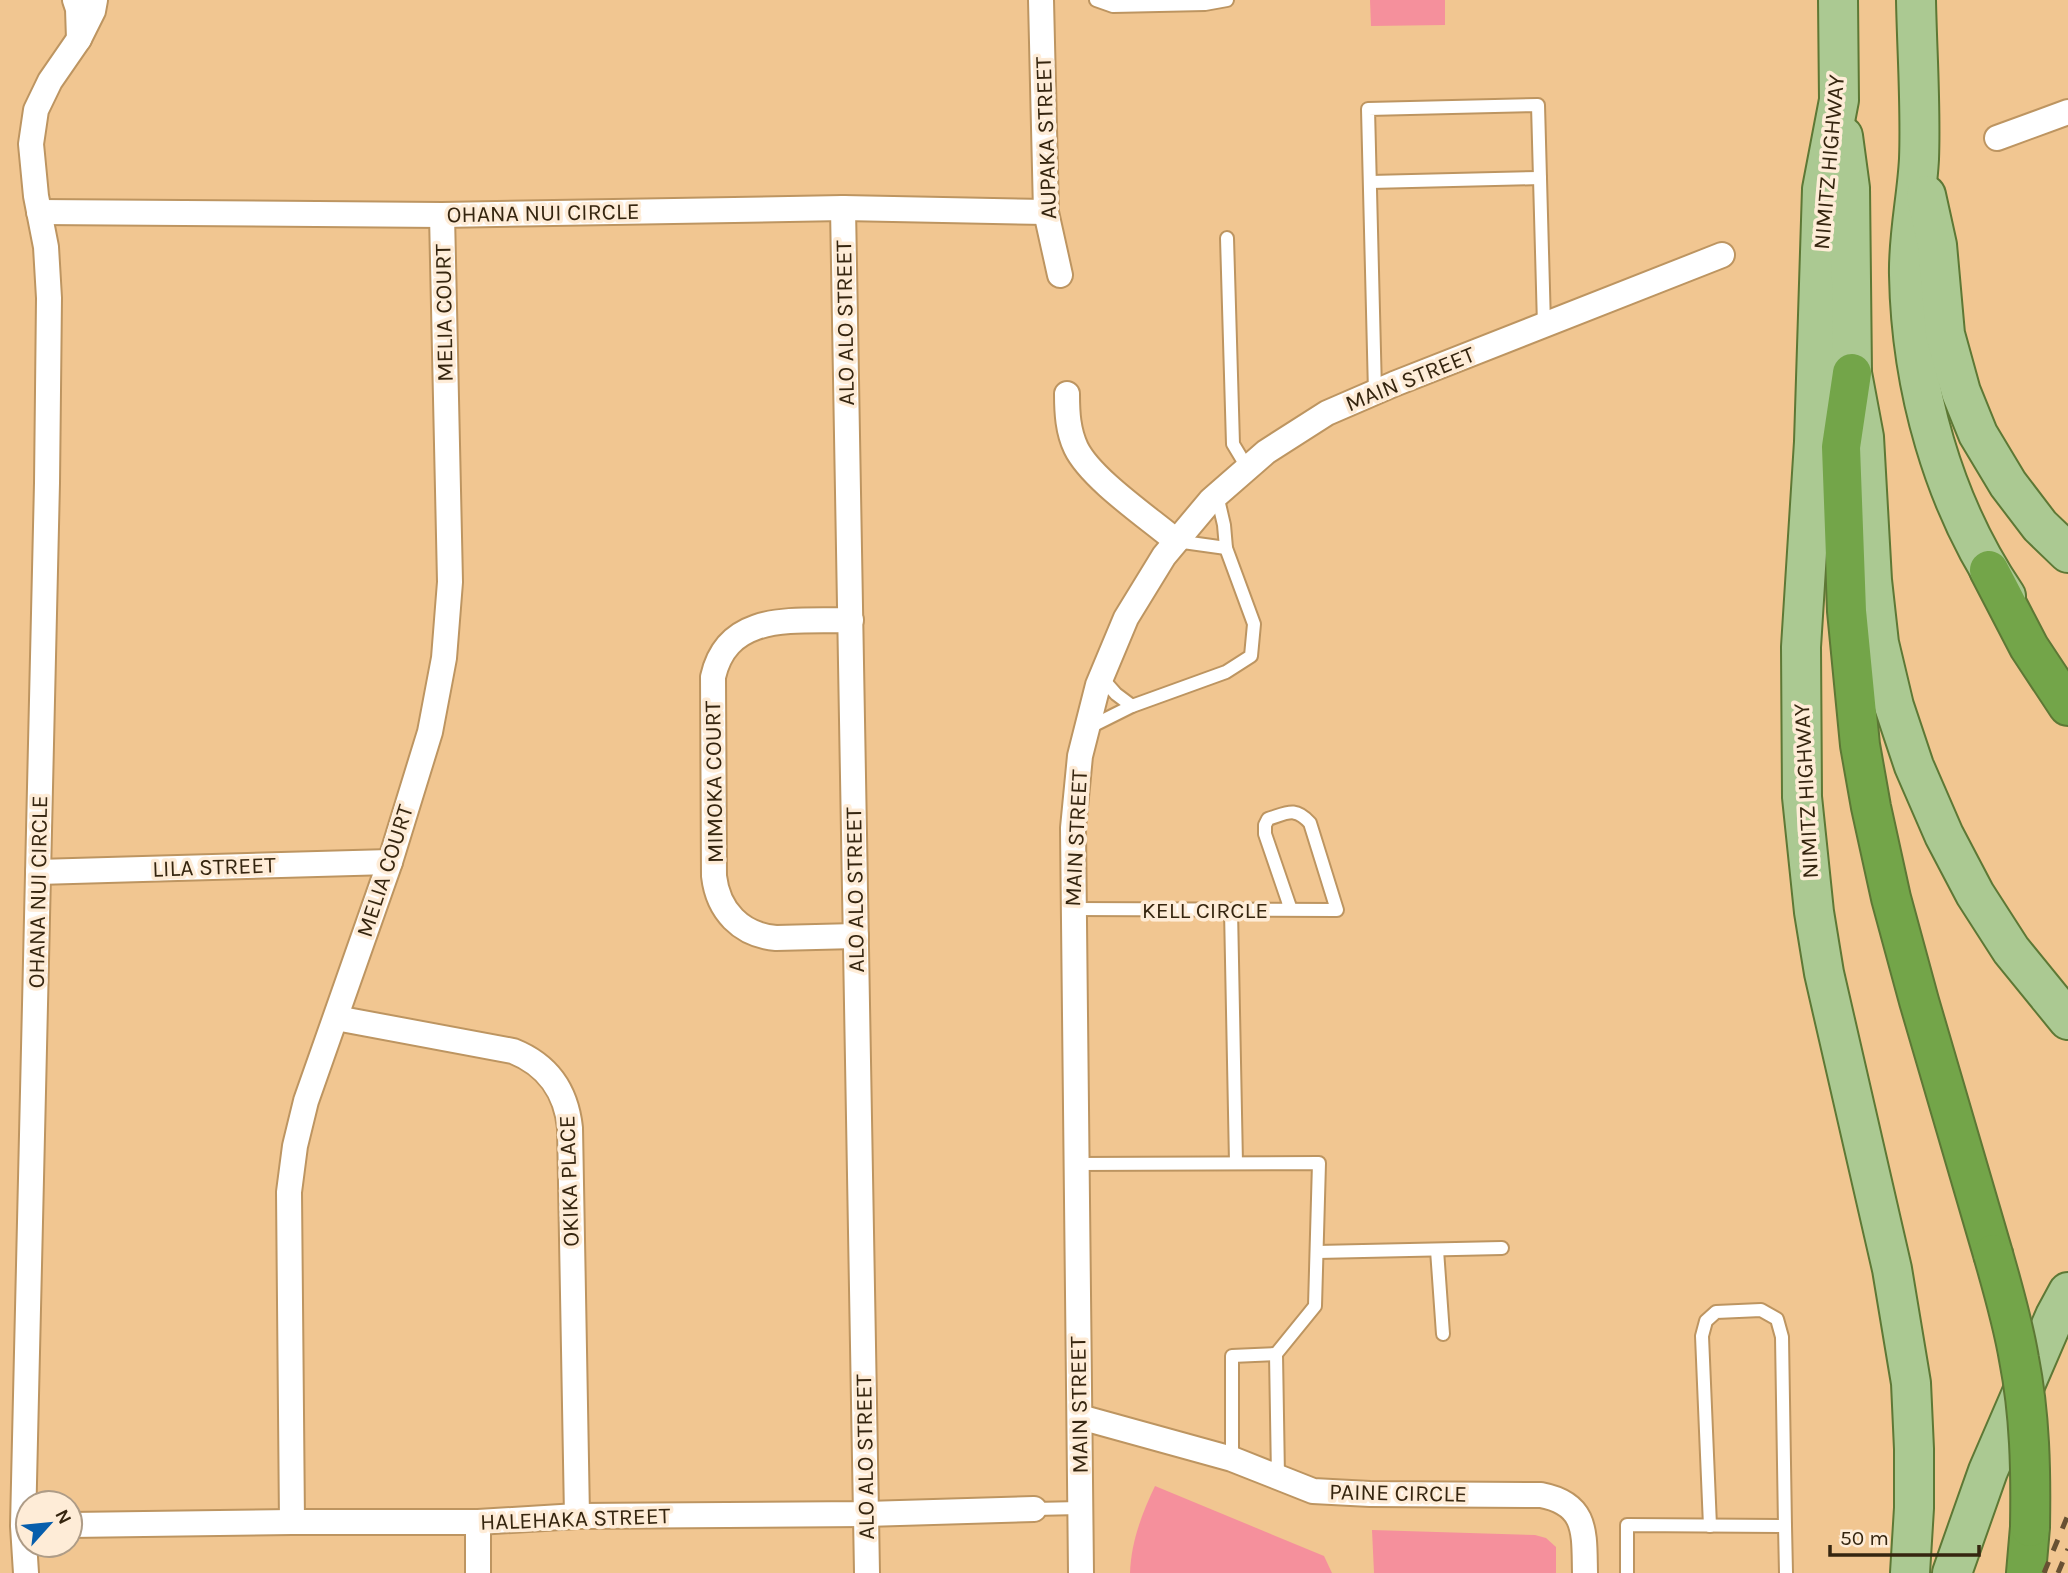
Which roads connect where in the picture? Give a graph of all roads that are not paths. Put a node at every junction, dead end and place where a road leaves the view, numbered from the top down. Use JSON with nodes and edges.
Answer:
{"nodes":[{"id":1,"x":75,"y":0,"type":"edge"},
{"id":2,"x":94,"y":0,"type":"edge"},
{"id":3,"x":1041,"y":0,"type":"edge"},
{"id":4,"x":1096,"y":0,"type":"edge"},
{"id":5,"x":1227,"y":0,"type":"edge"},
{"id":6,"x":1838,"y":0,"type":"edge"},
{"id":7,"x":1916,"y":0,"type":"edge"},
{"id":8,"x":79,"y":39,"type":"junction"},
{"id":9,"x":1839,"y":100,"type":"junction"},
{"id":10,"x":2068,"y":112,"type":"edge"},
{"id":11,"x":1997,"y":138,"type":"dead end"},
{"id":12,"x":1919,"y":158,"type":"junction"},
{"id":13,"x":1540,"y":178,"type":"junction"},
{"id":14,"x":1370,"y":182,"type":"junction"},
{"id":15,"x":843,"y":208,"type":"junction"},
{"id":16,"x":39,"y":212,"type":"junction"},
{"id":17,"x":1046,"y":212,"type":"junction"},
{"id":18,"x":442,"y":215,"type":"junction"},
{"id":19,"x":1227,"y":238,"type":"dead end"},
{"id":20,"x":1722,"y":255,"type":"dead end"},
{"id":21,"x":1059,"y":275,"type":"dead end"},
{"id":22,"x":1544,"y":325,"type":"junction"},
{"id":23,"x":1852,"y":373,"type":"junction"},
{"id":24,"x":1375,"y":392,"type":"junction"},
{"id":25,"x":1067,"y":394,"type":"dead end"},
{"id":26,"x":1248,"y":469,"type":"junction"},
{"id":27,"x":1217,"y":495,"type":"junction"},
{"id":28,"x":1176,"y":541,"type":"junction"},
{"id":29,"x":1226,"y":548,"type":"junction"},
{"id":30,"x":2068,"y":554,"type":"edge"},
{"id":31,"x":1989,"y":570,"type":"junction"},
{"id":32,"x":850,"y":620,"type":"junction"},
{"id":33,"x":1101,"y":677,"type":"junction"},
{"id":34,"x":2068,"y":679,"type":"edge"},
{"id":35,"x":1132,"y":706,"type":"junction"},
{"id":36,"x":2068,"y":706,"type":"edge"},
{"id":37,"x":1087,"y":729,"type":"junction"},
{"id":38,"x":390,"y":862,"type":"junction"},
{"id":39,"x":38,"y":872,"type":"junction"},
{"id":40,"x":1072,"y":909,"type":"junction"},
{"id":41,"x":1231,"y":910,"type":"junction"},
{"id":42,"x":1291,"y":910,"type":"junction"},
{"id":43,"x":856,"y":936,"type":"junction"},
{"id":44,"x":336,"y":1018,"type":"junction"},
{"id":45,"x":2068,"y":1020,"type":"edge"},
{"id":46,"x":1236,"y":1163,"type":"junction"},
{"id":47,"x":1076,"y":1164,"type":"junction"},
{"id":48,"x":1502,"y":1248,"type":"dead end"},
{"id":49,"x":1437,"y":1250,"type":"junction"},
{"id":50,"x":1317,"y":1252,"type":"junction"},
{"id":51,"x":2068,"y":1292,"type":"edge"},
{"id":52,"x":1443,"y":1334,"type":"dead end"},
{"id":53,"x":1276,"y":1354,"type":"junction"},
{"id":54,"x":1080,"y":1417,"type":"junction"},
{"id":55,"x":1232,"y":1459,"type":"junction"},
{"id":56,"x":1278,"y":1477,"type":"junction"},
{"id":57,"x":18,"y":1489,"type":"edge"},
{"id":58,"x":1080,"y":1508,"type":"junction"},
{"id":59,"x":1034,"y":1509,"type":"joint"},
{"id":60,"x":866,"y":1514,"type":"junction"},
{"id":61,"x":577,"y":1516,"type":"junction"},
{"id":62,"x":292,"y":1522,"type":"junction"},
{"id":63,"x":478,"y":1522,"type":"junction"},
{"id":64,"x":84,"y":1525,"type":"edge"},
{"id":65,"x":1710,"y":1526,"type":"junction"},
{"id":66,"x":1785,"y":1526,"type":"junction"},
{"id":67,"x":478,"y":1573,"type":"edge"},
{"id":68,"x":867,"y":1573,"type":"edge"},
{"id":69,"x":1081,"y":1573,"type":"edge"},
{"id":70,"x":1585,"y":1573,"type":"edge"},
{"id":71,"x":1627,"y":1573,"type":"edge"},
{"id":72,"x":1786,"y":1573,"type":"edge"},
{"id":73,"x":1910,"y":1573,"type":"edge"},
{"id":74,"x":1952,"y":1573,"type":"edge"},
{"id":75,"x":2026,"y":1573,"type":"edge"}],
"edges":[{"from":1,"to":8,"type":"street"},
{"from":2,"to":8,"type":"street","name":"OHANA NUI CIRCLE"},
{"from":3,"to":17,"type":"street","name":"AUPAKA STREET"},
{"from":4,"to":5,"type":"lane"},
{"from":6,"to":9,"type":"main road","name":"NIMITZ HIGHWAY"},
{"from":7,"to":12,"type":"main road"},
{"from":8,"to":16,"type":"street","name":"OHANA NUI CIRCLE"},
{"from":9,"to":23,"type":"main road"},
{"from":9,"to":73,"type":"main road","name":"NIMITZ HIGHWAY"},
{"from":10,"to":11,"type":"street"},
{"from":12,"to":30,"type":"main road"},
{"from":12,"to":31,"type":"main road"},
{"from":13,"to":14,"type":"lane"},
{"from":13,"to":14,"type":"lane"},
{"from":13,"to":22,"type":"lane"},
{"from":14,"to":24,"type":"lane"},
{"from":15,"to":17,"type":"street","name":"OHANA NUI CIRCLE"},
{"from":15,"to":18,"type":"street","name":"OHANA NUI CIRCLE"},
{"from":15,"to":32,"type":"street","name":"ALO ALO STREET"},
{"from":16,"to":18,"type":"street","name":"OHANA NUI CIRCLE"},
{"from":16,"to":39,"type":"street","name":"OHANA NUI CIRCLE"},
{"from":17,"to":21,"type":"street","name":"AUPAKA STREET"},
{"from":18,"to":38,"type":"street","name":"MELIA COURT"},
{"from":19,"to":26,"type":"lane"},
{"from":20,"to":22,"type":"street","name":"MAIN STREET"},
{"from":22,"to":24,"type":"street","name":"MAIN STREET"},
{"from":23,"to":45,"type":"main road"},
{"from":23,"to":75,"type":"highway","bridge":true},
{"from":24,"to":26,"type":"street","name":"MAIN STREET"},
{"from":25,"to":28,"type":"street"},
{"from":26,"to":27,"type":"street","name":"MAIN STREET"},
{"from":27,"to":28,"type":"street","name":"MAIN STREET"},
{"from":27,"to":29,"type":"lane"},
{"from":28,"to":29,"type":"lane"},
{"from":28,"to":33,"type":"street","name":"MAIN STREET"},
{"from":29,"to":35,"type":"lane"},
{"from":31,"to":34,"type":"main road"},
{"from":31,"to":36,"type":"highway"},
{"from":32,"to":43,"type":"street","name":"ALO ALO STREET"},
{"from":32,"to":43,"type":"street","name":"MIMOKA COURT"},
{"from":33,"to":35,"type":"lane"},
{"from":33,"to":37,"type":"street","name":"MAIN STREET"},
{"from":35,"to":37,"type":"lane"},
{"from":37,"to":40,"type":"street","name":"MAIN STREET"},
{"from":38,"to":39,"type":"street","name":"LILA STREET"},
{"from":38,"to":44,"type":"street","name":"MELIA COURT"},
{"from":39,"to":57,"type":"street","name":"OHANA NUI CIRCLE"},
{"from":40,"to":41,"type":"lane","name":"KELL CIRCLE"},
{"from":40,"to":47,"type":"street","name":"MAIN STREET"},
{"from":41,"to":42,"type":"lane","name":"KELL CIRCLE"},
{"from":41,"to":46,"type":"lane"},
{"from":42,"to":42,"type":"lane","name":"KELL CIRCLE"},
{"from":43,"to":60,"type":"street","name":"ALO ALO STREET"},
{"from":44,"to":61,"type":"street","name":"OKIKA PLACE"},
{"from":44,"to":62,"type":"street","name":"MELIA COURT"},
{"from":46,"to":47,"type":"lane"},
{"from":46,"to":50,"type":"lane"},
{"from":47,"to":54,"type":"street","name":"MAIN STREET"},
{"from":48,"to":49,"type":"lane"},
{"from":49,"to":50,"type":"lane"},
{"from":49,"to":52,"type":"lane"},
{"from":50,"to":53,"type":"lane"},
{"from":51,"to":74,"type":"main road"},
{"from":53,"to":55,"type":"lane"},
{"from":53,"to":56,"type":"lane"},
{"from":54,"to":55,"type":"street","name":"PAINE CIRCLE"},
{"from":54,"to":58,"type":"street","name":"MAIN STREET"},
{"from":55,"to":56,"type":"street","name":"PAINE CIRCLE"},
{"from":56,"to":70,"type":"street","name":"PAINE CIRCLE"},
{"from":58,"to":59,"type":"lane","name":"HALEHAKA STREET"},
{"from":58,"to":69,"type":"street","name":"MAIN STREET"},
{"from":59,"to":60,"type":"street","name":"HALEHAKA STREET"},
{"from":60,"to":61,"type":"street","name":"HALEHAKA STREET"},
{"from":60,"to":68,"type":"street","name":"ALO ALO STREET"},
{"from":61,"to":63,"type":"street","name":"HALEHAKA STREET"},
{"from":62,"to":63,"type":"street","name":"HALEHAKA STREET"},
{"from":62,"to":64,"type":"street","name":"HALEHAKA STREET"},
{"from":63,"to":67,"type":"street"},
{"from":65,"to":66,"type":"lane"},
{"from":65,"to":66,"type":"lane"},
{"from":65,"to":71,"type":"lane"},
{"from":66,"to":72,"type":"lane"}]}
